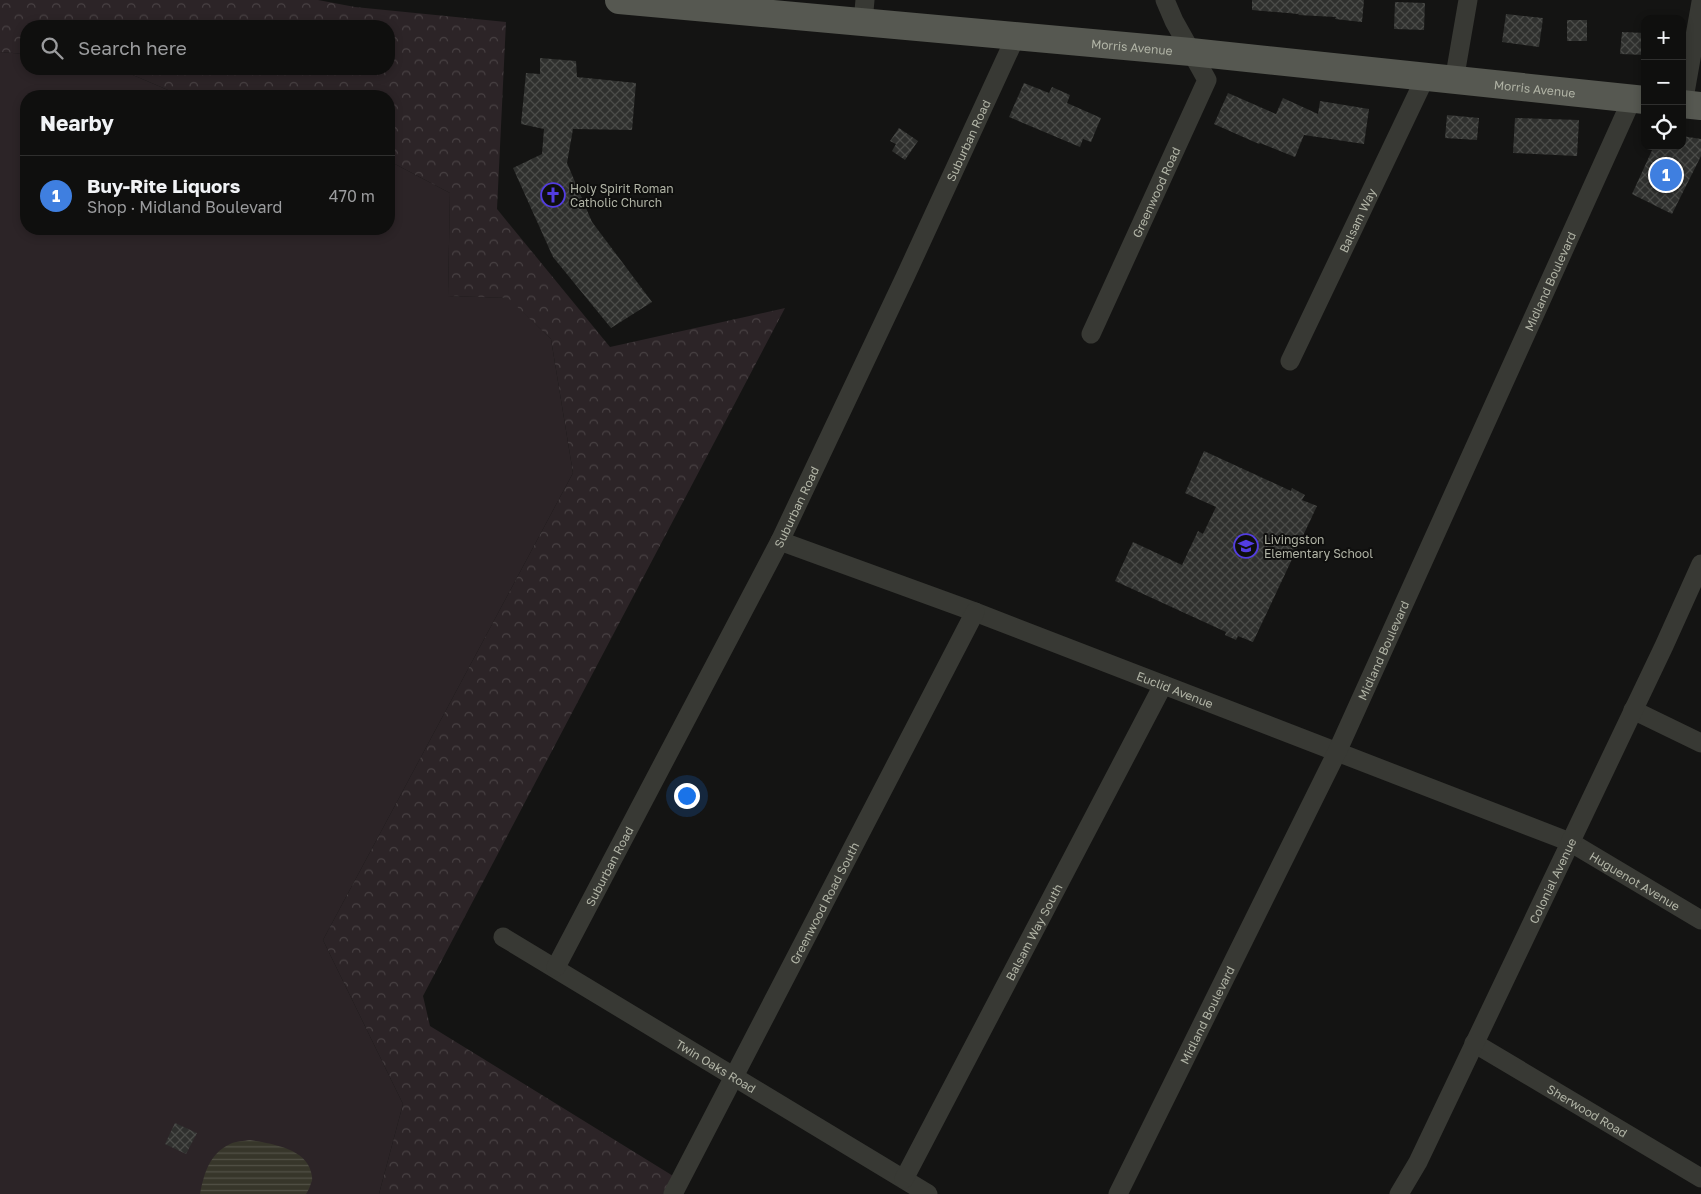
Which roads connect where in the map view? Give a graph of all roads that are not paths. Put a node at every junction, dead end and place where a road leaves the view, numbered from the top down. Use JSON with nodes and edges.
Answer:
{"nodes":[{"id":1,"x":619,"y":0,"type":"edge"},
{"id":2,"x":1165,"y":0,"type":"edge"},
{"id":3,"x":1468,"y":0,"type":"edge"},
{"id":4,"x":1701,"y":2,"type":"edge"},
{"id":5,"x":864,"y":11,"type":"edge"},
{"id":6,"x":1016,"y":36,"type":"junction"},
{"id":7,"x":1191,"y":52,"type":"junction"},
{"id":8,"x":1425,"y":78,"type":"junction"},
{"id":9,"x":1454,"y":81,"type":"junction"},
{"id":10,"x":1686,"y":83,"type":"edge"},
{"id":11,"x":1639,"y":100,"type":"edge"},
{"id":12,"x":1686,"y":104,"type":"edge"},
{"id":13,"x":1701,"y":106,"type":"edge"},
{"id":14,"x":1091,"y":334,"type":"dead end"},
{"id":15,"x":1290,"y":361,"type":"dead end"},
{"id":16,"x":780,"y":541,"type":"junction"},
{"id":17,"x":1701,"y":564,"type":"edge"},
{"id":18,"x":975,"y":612,"type":"junction"},
{"id":19,"x":1163,"y":685,"type":"junction"},
{"id":20,"x":1633,"y":710,"type":"junction"},
{"id":21,"x":1701,"y":743,"type":"edge"},
{"id":22,"x":1337,"y":752,"type":"junction"},
{"id":23,"x":1570,"y":842,"type":"junction"},
{"id":24,"x":1701,"y":920,"type":"edge"},
{"id":25,"x":503,"y":937,"type":"dead end"},
{"id":26,"x":556,"y":967,"type":"junction"},
{"id":27,"x":1474,"y":1043,"type":"junction"},
{"id":28,"x":734,"y":1077,"type":"junction"},
{"id":29,"x":1701,"y":1178,"type":"edge"},
{"id":30,"x":904,"y":1179,"type":"junction"},
{"id":31,"x":673,"y":1194,"type":"edge"},
{"id":32,"x":928,"y":1194,"type":"edge"},
{"id":33,"x":1118,"y":1194,"type":"edge"},
{"id":34,"x":1399,"y":1194,"type":"edge"}],
"edges":[{"from":1,"to":5,"type":"main road","name":"Morris Avenue"},
{"from":2,"to":7,"type":"street"},
{"from":3,"to":9,"type":"street"},
{"from":4,"to":10,"type":"street"},
{"from":5,"to":6,"type":"main road","name":"Morris Avenue"},
{"from":6,"to":7,"type":"main road","name":"Morris Avenue"},
{"from":6,"to":16,"type":"street","name":"Suburban Road"},
{"from":7,"to":8,"type":"main road","name":"Morris Avenue"},
{"from":7,"to":14,"type":"street","name":"Greenwood Road"},
{"from":8,"to":9,"type":"main road","name":"Morris Avenue"},
{"from":8,"to":15,"type":"street","name":"Balsam Way"},
{"from":9,"to":11,"type":"main road","name":"Morris Avenue"},
{"from":11,"to":22,"type":"street","name":"Midland Boulevard"},
{"from":12,"to":13,"type":"main road"},
{"from":16,"to":18,"type":"street","name":"Euclid Avenue"},
{"from":16,"to":26,"type":"street","name":"Suburban Road"},
{"from":17,"to":20,"type":"street","name":"Colonial Avenue"},
{"from":18,"to":19,"type":"street","name":"Euclid Avenue"},
{"from":18,"to":28,"type":"street","name":"Greenwood Road South"},
{"from":19,"to":22,"type":"street","name":"Euclid Avenue"},
{"from":19,"to":30,"type":"street","name":"Balsam Way South"},
{"from":20,"to":21,"type":"street"},
{"from":20,"to":23,"type":"street","name":"Colonial Avenue"},
{"from":22,"to":23,"type":"street","name":"Euclid Avenue"},
{"from":22,"to":33,"type":"street","name":"Midland Boulevard"},
{"from":23,"to":24,"type":"street","name":"Huguenot Avenue"},
{"from":23,"to":27,"type":"street","name":"Colonial Avenue"},
{"from":25,"to":26,"type":"street","name":"Twin Oaks Road"},
{"from":26,"to":28,"type":"street","name":"Twin Oaks Road"},
{"from":27,"to":29,"type":"street","name":"Sherwood Road"},
{"from":27,"to":34,"type":"street","name":"Colonial Avenue"},
{"from":28,"to":30,"type":"street","name":"Twin Oaks Road"},
{"from":28,"to":31,"type":"street","name":"Greenwood Road South"},
{"from":30,"to":32,"type":"street","name":"Twin Oaks Road"}]}
